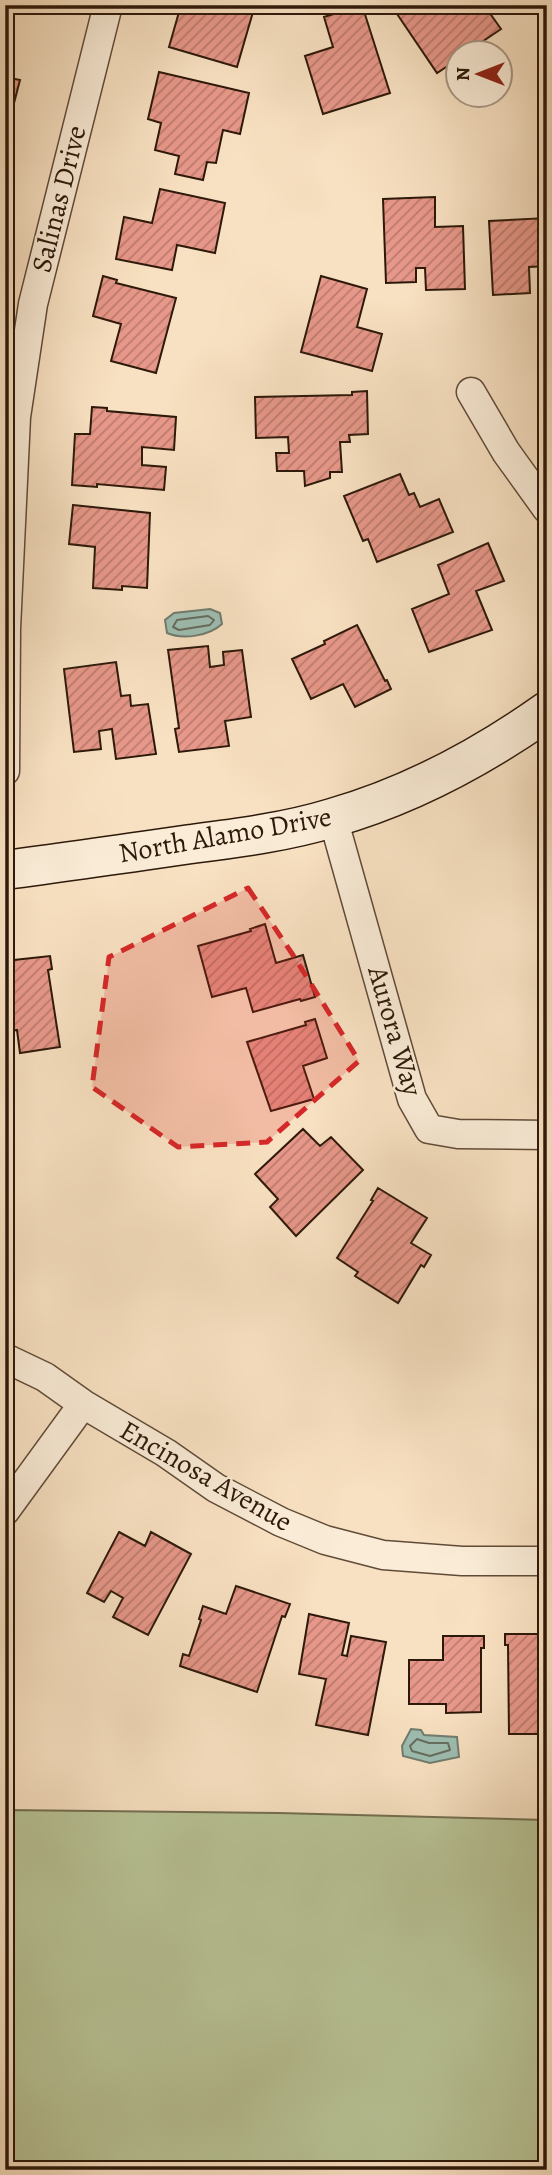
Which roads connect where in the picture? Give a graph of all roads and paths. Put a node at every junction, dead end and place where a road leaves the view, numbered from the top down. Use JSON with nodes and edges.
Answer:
{"nodes":[{"id":1,"x":107,"y":5,"type":"edge"},
{"id":2,"x":471,"y":392,"type":"dead end"},
{"id":3,"x":10,"y":417,"type":"edge"},
{"id":4,"x":547,"y":509,"type":"edge"},
{"id":5,"x":547,"y":711,"type":"edge"},
{"id":6,"x":5,"y":771,"type":"edge"},
{"id":7,"x":333,"y":818,"type":"junction"},
{"id":8,"x":5,"y":870,"type":"edge"},
{"id":9,"x":547,"y":1135,"type":"edge"},
{"id":10,"x":5,"y":1358,"type":"edge"},
{"id":11,"x":83,"y":1404,"type":"junction"},
{"id":12,"x":5,"y":1511,"type":"edge"},
{"id":13,"x":547,"y":1561,"type":"edge"}],
"edges":[{"from":1,"to":3,"type":"street","name":"Salinas Drive"},
{"from":2,"to":4,"type":"street"},
{"from":3,"to":6,"type":"street","name":"Salinas Drive"},
{"from":5,"to":7,"type":"street","name":"North Alamo Drive"},
{"from":7,"to":8,"type":"street","name":"North Alamo Drive"},
{"from":7,"to":9,"type":"street","name":"Aurora Way"},
{"from":10,"to":11,"type":"street","name":"Encinosa Avenue"},
{"from":11,"to":12,"type":"street"},
{"from":11,"to":13,"type":"street","name":"Encinosa Avenue"}]}
